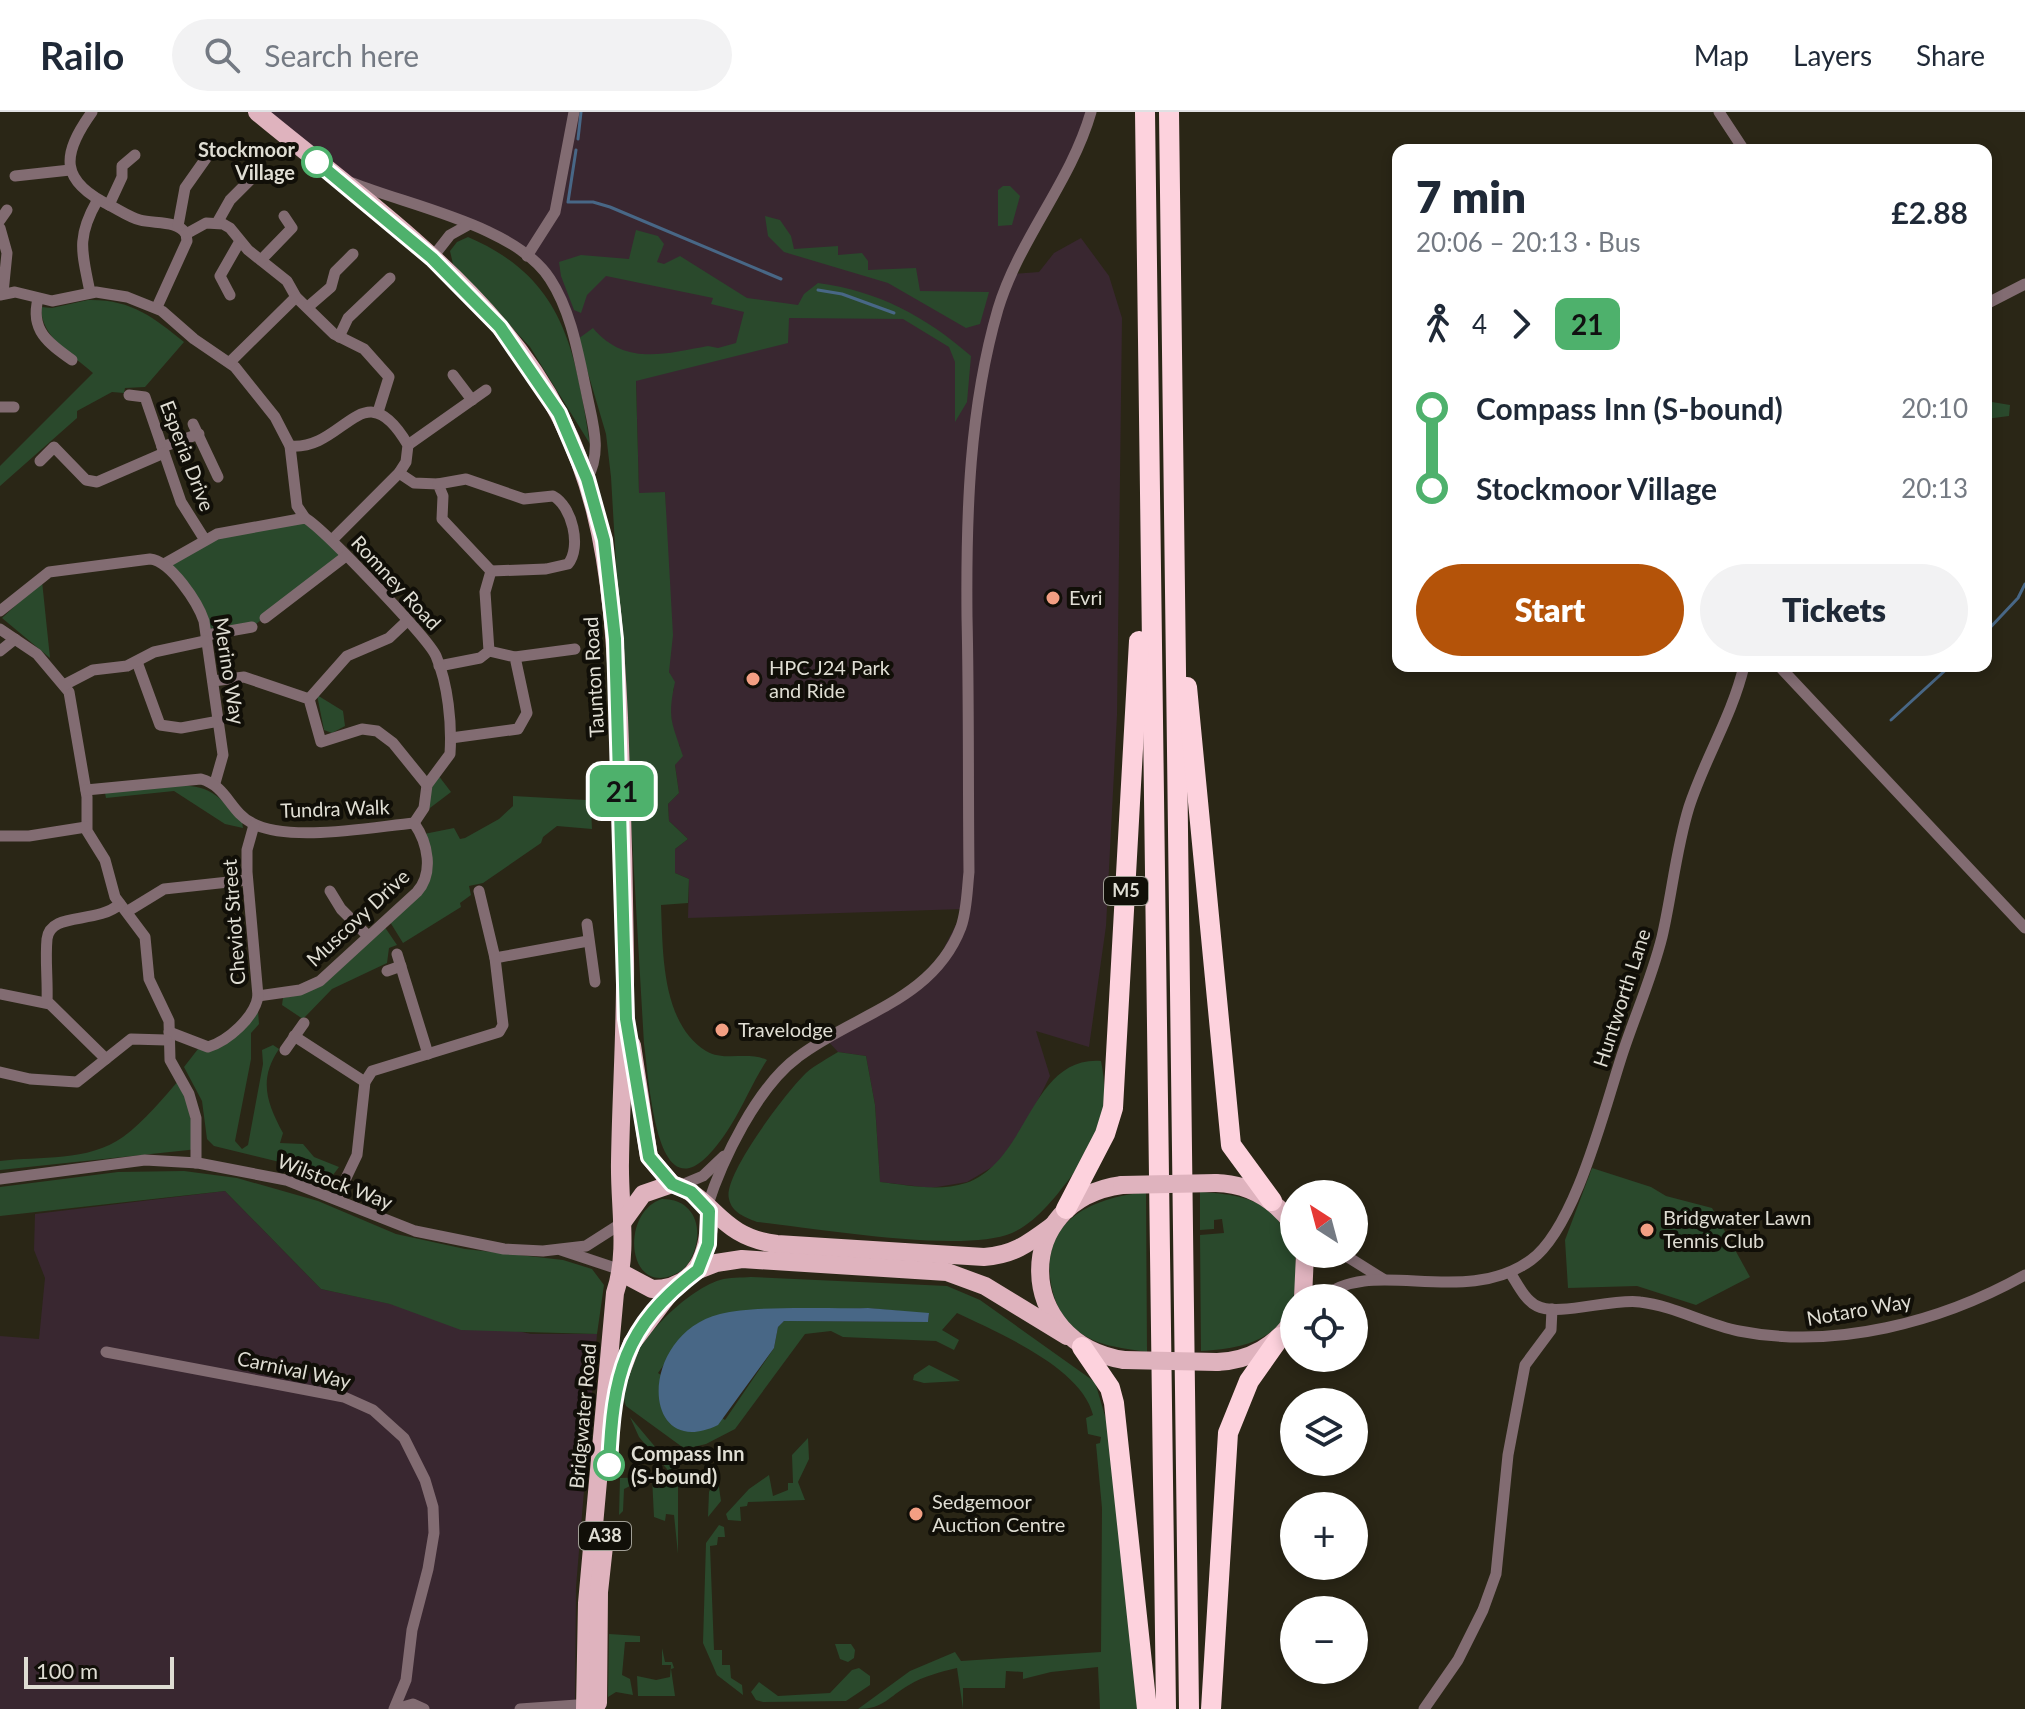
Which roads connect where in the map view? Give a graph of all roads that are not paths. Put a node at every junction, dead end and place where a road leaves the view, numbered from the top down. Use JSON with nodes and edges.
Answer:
{"nodes":[{"id":1,"x":92,"y":112,"type":"edge"},
{"id":2,"x":257,"y":112,"type":"edge"},
{"id":3,"x":574,"y":112,"type":"edge"},
{"id":4,"x":1091,"y":112,"type":"edge"},
{"id":5,"x":1145,"y":112,"type":"edge"},
{"id":6,"x":1169,"y":112,"type":"edge"},
{"id":7,"x":1719,"y":112,"type":"edge"},
{"id":8,"x":1740,"y":144,"type":"edge"},
{"id":9,"x":209,"y":154,"type":"dead end"},
{"id":10,"x":135,"y":155,"type":"dead end"},
{"id":11,"x":70,"y":170,"type":"junction"},
{"id":12,"x":333,"y":175,"type":"junction"},
{"id":13,"x":15,"y":176,"type":"dead end"},
{"id":14,"x":251,"y":179,"type":"dead end"},
{"id":15,"x":103,"y":203,"type":"junction"},
{"id":16,"x":284,"y":216,"type":"dead end"},
{"id":17,"x":217,"y":223,"type":"junction"},
{"id":18,"x":468,"y":225,"type":"junction"},
{"id":19,"x":0,"y":228,"type":"edge"},
{"id":20,"x":182,"y":230,"type":"junction"},
{"id":21,"x":240,"y":241,"type":"junction"},
{"id":22,"x":353,"y":254,"type":"dead end"},
{"id":23,"x":527,"y":256,"type":"junction"},
{"id":24,"x":432,"y":258,"type":"junction"},
{"id":25,"x":261,"y":260,"type":"junction"},
{"id":26,"x":390,"y":278,"type":"dead end"},
{"id":27,"x":2025,"y":284,"type":"edge"},
{"id":28,"x":90,"y":292,"type":"junction"},
{"id":29,"x":1,"y":294,"type":"edge"},
{"id":30,"x":230,"y":295,"type":"dead end"},
{"id":31,"x":296,"y":297,"type":"junction"},
{"id":32,"x":38,"y":299,"type":"junction"},
{"id":33,"x":1992,"y":301,"type":"edge"},
{"id":34,"x":309,"y":306,"type":"junction"},
{"id":35,"x":157,"y":307,"type":"junction"},
{"id":36,"x":339,"y":337,"type":"junction"},
{"id":37,"x":72,"y":360,"type":"dead end"},
{"id":38,"x":230,"y":362,"type":"junction"},
{"id":39,"x":453,"y":375,"type":"dead end"},
{"id":40,"x":486,"y":390,"type":"dead end"},
{"id":41,"x":129,"y":395,"type":"dead end"},
{"id":42,"x":472,"y":400,"type":"junction"},
{"id":43,"x":0,"y":407,"type":"edge"},
{"id":44,"x":14,"y":407,"type":"dead end"},
{"id":45,"x":378,"y":412,"type":"junction"},
{"id":46,"x":290,"y":446,"type":"junction"},
{"id":47,"x":408,"y":448,"type":"junction"},
{"id":48,"x":163,"y":450,"type":"junction"},
{"id":49,"x":40,"y":461,"type":"dead end"},
{"id":50,"x":399,"y":473,"type":"junction"},
{"id":51,"x":218,"y":477,"type":"dead end"},
{"id":52,"x":587,"y":479,"type":"junction"},
{"id":53,"x":438,"y":484,"type":"junction"},
{"id":54,"x":305,"y":518,"type":"junction"},
{"id":55,"x":205,"y":540,"type":"junction"},
{"id":56,"x":332,"y":540,"type":"junction"},
{"id":57,"x":346,"y":556,"type":"junction"},
{"id":58,"x":164,"y":564,"type":"junction"},
{"id":59,"x":1149,"y":564,"type":"junction"},
{"id":60,"x":491,"y":571,"type":"junction"},
{"id":61,"x":0,"y":611,"type":"edge"},
{"id":62,"x":265,"y":618,"type":"dead end"},
{"id":63,"x":407,"y":621,"type":"junction"},
{"id":64,"x":252,"y":627,"type":"dead end"},
{"id":65,"x":0,"y":629,"type":"edge"},
{"id":66,"x":1177,"y":636,"type":"junction"},
{"id":67,"x":206,"y":638,"type":"junction"},
{"id":68,"x":15,"y":639,"type":"junction"},
{"id":69,"x":575,"y":649,"type":"dead end"},
{"id":70,"x":0,"y":651,"type":"edge"},
{"id":71,"x":489,"y":651,"type":"junction"},
{"id":72,"x":515,"y":657,"type":"junction"},
{"id":73,"x":137,"y":662,"type":"junction"},
{"id":74,"x":439,"y":666,"type":"junction"},
{"id":75,"x":1742,"y":672,"type":"edge"},
{"id":76,"x":1785,"y":672,"type":"edge"},
{"id":77,"x":213,"y":681,"type":"junction"},
{"id":78,"x":64,"y":685,"type":"junction"},
{"id":79,"x":309,"y":699,"type":"junction"},
{"id":80,"x":219,"y":721,"type":"junction"},
{"id":81,"x":451,"y":738,"type":"junction"},
{"id":82,"x":215,"y":783,"type":"junction"},
{"id":83,"x":427,"y":785,"type":"junction"},
{"id":84,"x":86,"y":790,"type":"junction"},
{"id":85,"x":414,"y":823,"type":"junction"},
{"id":86,"x":254,"y":825,"type":"junction"},
{"id":87,"x":86,"y":827,"type":"junction"},
{"id":88,"x":0,"y":836,"type":"edge"},
{"id":89,"x":247,"y":880,"type":"junction"},
{"id":90,"x":330,"y":891,"type":"dead end"},
{"id":91,"x":479,"y":891,"type":"dead end"},
{"id":92,"x":124,"y":908,"type":"junction"},
{"id":93,"x":587,"y":924,"type":"dead end"},
{"id":94,"x":2025,"y":928,"type":"edge"},
{"id":95,"x":368,"y":936,"type":"junction"},
{"id":96,"x":588,"y":941,"type":"junction"},
{"id":97,"x":495,"y":958,"type":"junction"},
{"id":98,"x":387,"y":971,"type":"dead end"},
{"id":99,"x":595,"y":982,"type":"dead end"},
{"id":100,"x":0,"y":994,"type":"edge"},
{"id":101,"x":258,"y":996,"type":"junction"},
{"id":102,"x":47,"y":1002,"type":"junction"},
{"id":103,"x":626,"y":1019,"type":"junction"},
{"id":104,"x":304,"y":1023,"type":"dead end"},
{"id":105,"x":168,"y":1036,"type":"junction"},
{"id":106,"x":294,"y":1036,"type":"junction"},
{"id":107,"x":285,"y":1050,"type":"dead end"},
{"id":108,"x":428,"y":1054,"type":"junction"},
{"id":109,"x":106,"y":1059,"type":"junction"},
{"id":110,"x":0,"y":1072,"type":"edge"},
{"id":111,"x":365,"y":1082,"type":"junction"},
{"id":112,"x":730,"y":1150,"type":"junction"},
{"id":113,"x":196,"y":1163,"type":"junction"},
{"id":114,"x":0,"y":1179,"type":"edge"},
{"id":115,"x":675,"y":1185,"type":"junction"},
{"id":116,"x":336,"y":1199,"type":"junction"},
{"id":117,"x":1280,"y":1206,"type":"edge"},
{"id":118,"x":1066,"y":1209,"type":"junction"},
{"id":119,"x":708,"y":1210,"type":"junction"},
{"id":120,"x":1280,"y":1210,"type":"edge"},
{"id":121,"x":622,"y":1223,"type":"junction"},
{"id":122,"x":1052,"y":1226,"type":"junction"},
{"id":123,"x":560,"y":1250,"type":"junction"},
{"id":124,"x":1366,"y":1268,"type":"edge"},
{"id":125,"x":698,"y":1270,"type":"junction"},
{"id":126,"x":622,"y":1271,"type":"junction"},
{"id":127,"x":1511,"y":1274,"type":"junction"},
{"id":128,"x":2025,"y":1275,"type":"edge"},
{"id":129,"x":1385,"y":1280,"type":"junction"},
{"id":130,"x":1359,"y":1284,"type":"edge"},
{"id":131,"x":676,"y":1285,"type":"junction"},
{"id":132,"x":1552,"y":1309,"type":"junction"},
{"id":133,"x":1280,"y":1332,"type":"edge"},
{"id":134,"x":1280,"y":1338,"type":"edge"},
{"id":135,"x":1074,"y":1342,"type":"junction"},
{"id":136,"x":106,"y":1352,"type":"dead end"},
{"id":137,"x":406,"y":1680,"type":"junction"},
{"id":138,"x":592,"y":1706,"type":"edge"},
{"id":139,"x":422,"y":1708,"type":"edge"},
{"id":140,"x":395,"y":1709,"type":"edge"},
{"id":141,"x":520,"y":1709,"type":"edge"},
{"id":142,"x":1147,"y":1709,"type":"edge"},
{"id":143,"x":1166,"y":1709,"type":"edge"},
{"id":144,"x":1189,"y":1709,"type":"edge"},
{"id":145,"x":1211,"y":1709,"type":"edge"},
{"id":146,"x":1424,"y":1709,"type":"edge"}],
"edges":[{"from":1,"to":11,"type":"street"},
{"from":2,"to":12,"type":"main road","name":"Taunton Road","number":"A38"},
{"from":3,"to":23,"type":"street"},
{"from":4,"to":112,"type":"street"},
{"from":5,"to":59,"type":"highway","number":"M5"},
{"from":6,"to":66,"type":"highway"},
{"from":7,"to":8,"type":"street"},
{"from":9,"to":20,"type":"street"},
{"from":10,"to":15,"type":"street"},
{"from":11,"to":13,"type":"street"},
{"from":11,"to":15,"type":"street"},
{"from":12,"to":18,"type":"street","name":"Taunton Road"},
{"from":12,"to":24,"type":"main road","name":"Taunton Road","number":"A38"},
{"from":14,"to":17,"type":"street"},
{"from":15,"to":20,"type":"street"},
{"from":15,"to":28,"type":"street"},
{"from":16,"to":25,"type":"street"},
{"from":17,"to":20,"type":"street"},
{"from":17,"to":21,"type":"street"},
{"from":18,"to":23,"type":"street","name":"Taunton Road"},
{"from":18,"to":24,"type":"street"},
{"from":19,"to":29,"type":"street"},
{"from":20,"to":35,"type":"street"},
{"from":21,"to":25,"type":"street"},
{"from":21,"to":30,"type":"street"},
{"from":22,"to":34,"type":"street"},
{"from":23,"to":52,"type":"street","name":"Taunton Road"},
{"from":24,"to":52,"type":"main road","name":"Taunton Road","number":"A38"},
{"from":25,"to":31,"type":"street"},
{"from":26,"to":36,"type":"street"},
{"from":27,"to":33,"type":"street"},
{"from":28,"to":32,"type":"street"},
{"from":28,"to":35,"type":"street"},
{"from":29,"to":32,"type":"street"},
{"from":31,"to":34,"type":"street"},
{"from":31,"to":38,"type":"street"},
{"from":32,"to":37,"type":"street"},
{"from":34,"to":36,"type":"street"},
{"from":35,"to":38,"type":"street"},
{"from":36,"to":45,"type":"street"},
{"from":38,"to":46,"type":"street"},
{"from":39,"to":42,"type":"street"},
{"from":40,"to":42,"type":"street"},
{"from":41,"to":48,"type":"street","name":"Esperia Drive"},
{"from":42,"to":47,"type":"street"},
{"from":43,"to":44,"type":"street"},
{"from":45,"to":46,"type":"street"},
{"from":45,"to":47,"type":"street"},
{"from":46,"to":54,"type":"street"},
{"from":47,"to":50,"type":"street"},
{"from":48,"to":49,"type":"street"},
{"from":48,"to":51,"type":"street"},
{"from":48,"to":55,"type":"street","name":"Esperia Drive"},
{"from":50,"to":53,"type":"street"},
{"from":50,"to":56,"type":"street"},
{"from":52,"to":103,"type":"main road","name":"Taunton Road","number":"A38"},
{"from":53,"to":60,"type":"street"},
{"from":53,"to":60,"type":"street"},
{"from":54,"to":55,"type":"street"},
{"from":54,"to":56,"type":"street","name":"Romney Road"},
{"from":55,"to":58,"type":"street"},
{"from":56,"to":57,"type":"street","name":"Romney Road"},
{"from":57,"to":62,"type":"street"},
{"from":57,"to":63,"type":"street","name":"Romney Road"},
{"from":58,"to":61,"type":"street"},
{"from":58,"to":67,"type":"street","name":"Merino Way"},
{"from":59,"to":118,"type":"highway","number":"M5"},
{"from":59,"to":143,"type":"highway","number":"M5"},
{"from":60,"to":71,"type":"street"},
{"from":63,"to":74,"type":"street","name":"Romney Road"},
{"from":63,"to":79,"type":"street"},
{"from":64,"to":67,"type":"street"},
{"from":65,"to":68,"type":"street"},
{"from":66,"to":117,"type":"highway"},
{"from":66,"to":144,"type":"highway"},
{"from":67,"to":73,"type":"street"},
{"from":67,"to":77,"type":"street","name":"Merino Way"},
{"from":68,"to":70,"type":"street"},
{"from":68,"to":78,"type":"street"},
{"from":69,"to":72,"type":"street"},
{"from":71,"to":72,"type":"street"},
{"from":71,"to":74,"type":"street"},
{"from":72,"to":81,"type":"street"},
{"from":73,"to":78,"type":"street"},
{"from":73,"to":80,"type":"street"},
{"from":74,"to":81,"type":"street","name":"Romney Road"},
{"from":75,"to":127,"type":"street","name":"Huntworth Lane"},
{"from":76,"to":94,"type":"street"},
{"from":77,"to":79,"type":"street"},
{"from":77,"to":80,"type":"street","name":"Merino Way"},
{"from":78,"to":84,"type":"street"},
{"from":79,"to":83,"type":"street"},
{"from":80,"to":82,"type":"street","name":"Merino Way"},
{"from":81,"to":83,"type":"street"},
{"from":82,"to":84,"type":"street"},
{"from":82,"to":86,"type":"street","name":"Tundra Walk"},
{"from":83,"to":85,"type":"street"},
{"from":84,"to":87,"type":"street"},
{"from":85,"to":86,"type":"street","name":"Tundra Walk"},
{"from":85,"to":95,"type":"street","name":"Muscovy Drive"},
{"from":86,"to":89,"type":"street","name":"Cheviot Street"},
{"from":87,"to":88,"type":"street"},
{"from":87,"to":92,"type":"street"},
{"from":89,"to":92,"type":"street"},
{"from":89,"to":101,"type":"street","name":"Cheviot Street"},
{"from":90,"to":95,"type":"street"},
{"from":91,"to":97,"type":"street"},
{"from":92,"to":102,"type":"street"},
{"from":92,"to":105,"type":"street"},
{"from":93,"to":96,"type":"street"},
{"from":95,"to":101,"type":"street","name":"Muscovy Drive"},
{"from":96,"to":97,"type":"street"},
{"from":96,"to":99,"type":"street"},
{"from":97,"to":108,"type":"street"},
{"from":98,"to":108,"type":"street"},
{"from":100,"to":102,"type":"street"},
{"from":101,"to":105,"type":"street","name":"Cheviot Street"},
{"from":102,"to":109,"type":"street"},
{"from":103,"to":115,"type":"main road","name":"Taunton Road","number":"A38"},
{"from":103,"to":121,"type":"main road","name":"Taunton Road","number":"A38"},
{"from":104,"to":106,"type":"street"},
{"from":105,"to":109,"type":"street"},
{"from":105,"to":113,"type":"street"},
{"from":106,"to":107,"type":"street"},
{"from":106,"to":111,"type":"street"},
{"from":108,"to":111,"type":"street"},
{"from":109,"to":110,"type":"street"},
{"from":111,"to":116,"type":"street"},
{"from":112,"to":115,"type":"street"},
{"from":112,"to":119,"type":"street"},
{"from":113,"to":114,"type":"street","name":"Wilstock Way"},
{"from":113,"to":116,"type":"street","name":"Wilstock Way"},
{"from":115,"to":119,"type":"main road","number":"A38"},
{"from":115,"to":121,"type":"main road"},
{"from":116,"to":123,"type":"street","name":"Wilstock Way"},
{"from":118,"to":120,"type":"main road","bridge":true},
{"from":118,"to":122,"type":"main road"},
{"from":119,"to":122,"type":"main road","number":"A38"},
{"from":119,"to":125,"type":"main road"},
{"from":121,"to":123,"type":"street","name":"Wilstock Way"},
{"from":121,"to":126,"type":"main road","number":"A38"},
{"from":122,"to":135,"type":"main road"},
{"from":123,"to":126,"type":"street","name":"Wilstock Way"},
{"from":124,"to":129,"type":"street","name":"Huntworth Lane"},
{"from":125,"to":131,"type":"main road","number":"A38"},
{"from":125,"to":135,"type":"main road","number":"A38"},
{"from":126,"to":131,"type":"main road"},
{"from":126,"to":138,"type":"main road","name":"Bridgwater Road","number":"A38"},
{"from":127,"to":129,"type":"street","name":"Huntworth Lane"},
{"from":127,"to":132,"type":"street"},
{"from":128,"to":132,"type":"street","name":"Notaro Way"},
{"from":129,"to":130,"type":"street","name":"Huntworth Lane"},
{"from":131,"to":138,"type":"main road","name":"Bridgwater Road","number":"A38"},
{"from":132,"to":146,"type":"street"},
{"from":133,"to":135,"type":"main road","bridge":true},
{"from":134,"to":145,"type":"highway"},
{"from":135,"to":142,"type":"highway"},
{"from":136,"to":137,"type":"street","name":"Carnival Way"},
{"from":137,"to":139,"type":"street"},
{"from":137,"to":140,"type":"street","name":"Carnival Way"},
{"from":138,"to":141,"type":"street"},
{"from":139,"to":140,"type":"street"}]}
